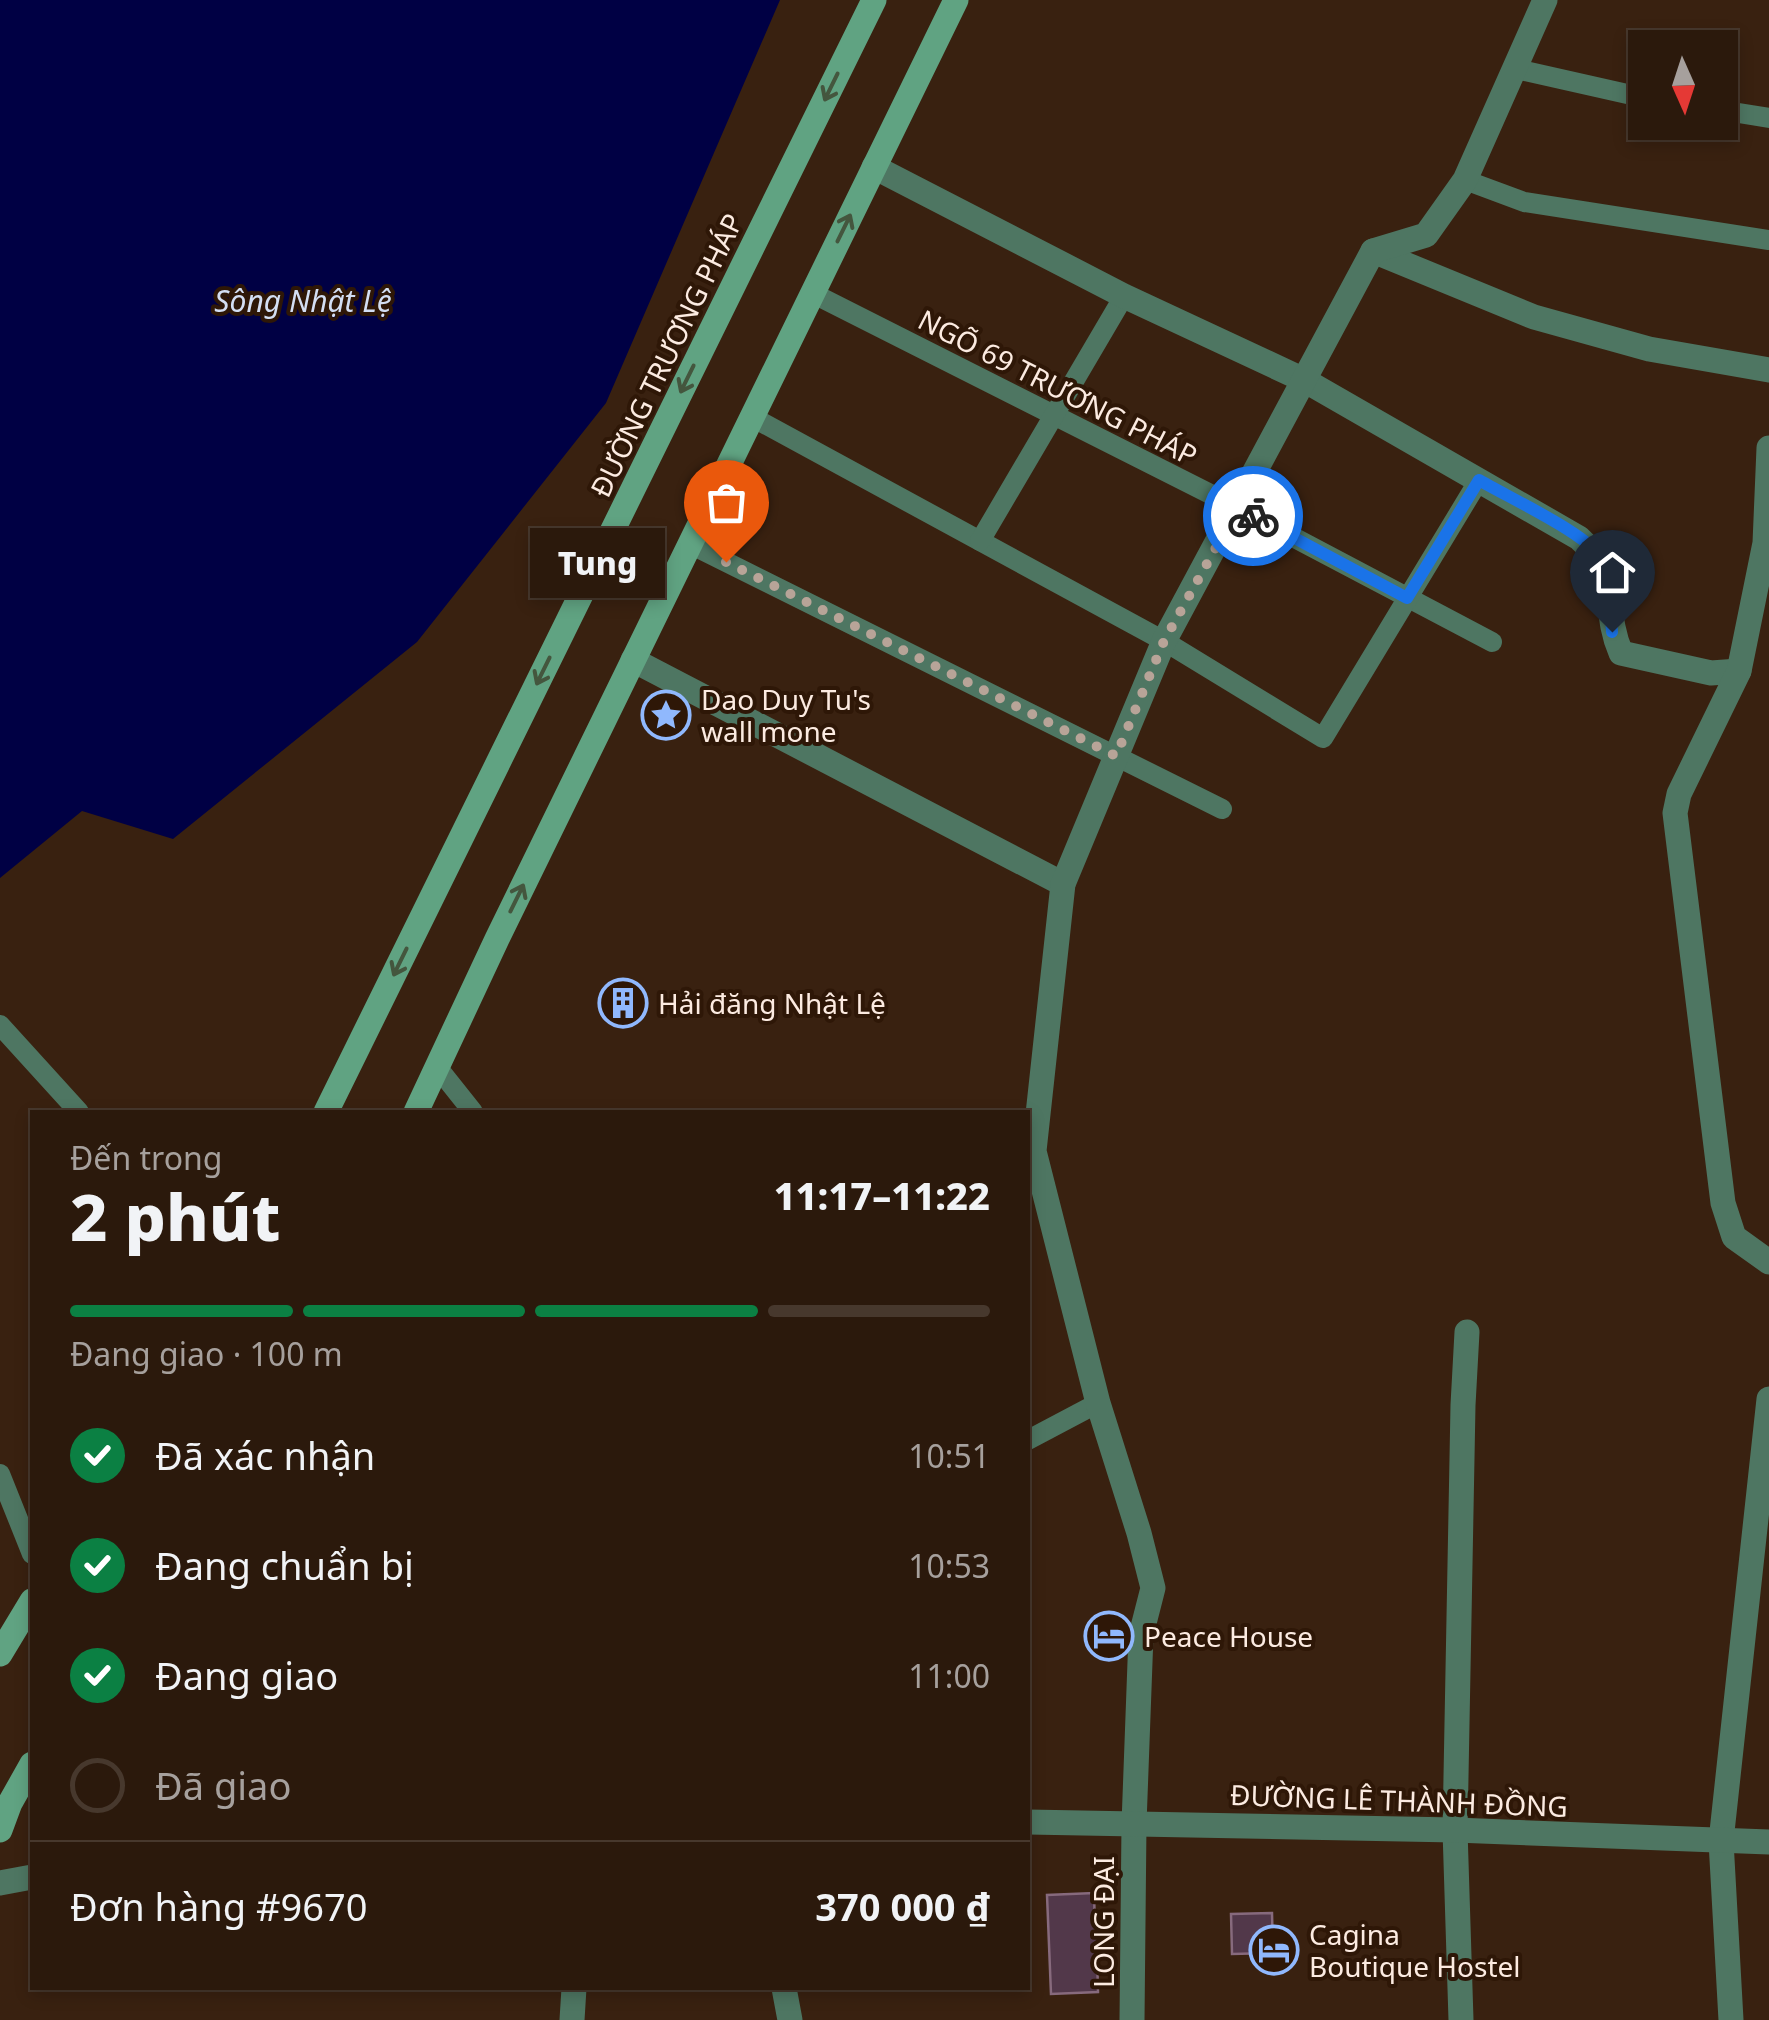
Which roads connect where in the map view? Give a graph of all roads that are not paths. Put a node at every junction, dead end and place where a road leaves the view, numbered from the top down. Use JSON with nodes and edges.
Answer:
{"nodes":[{"id":1,"x":874,"y":0,"type":"edge"},
{"id":2,"x":956,"y":0,"type":"edge"},
{"id":3,"x":1545,"y":0,"type":"edge"},
{"id":4,"x":1516,"y":69,"type":"junction"},
{"id":5,"x":1628,"y":94,"type":"edge"},
{"id":6,"x":1738,"y":113,"type":"edge"},
{"id":7,"x":1769,"y":118,"type":"edge"},
{"id":8,"x":874,"y":167,"type":"junction"},
{"id":9,"x":1465,"y":180,"type":"junction"},
{"id":10,"x":1769,"y":240,"type":"edge"},
{"id":11,"x":1373,"y":251,"type":"junction"},
{"id":12,"x":812,"y":293,"type":"junction"},
{"id":13,"x":1124,"y":296,"type":"junction"},
{"id":14,"x":1769,"y":370,"type":"edge"},
{"id":15,"x":1304,"y":380,"type":"junction"},
{"id":16,"x":752,"y":417,"type":"junction"},
{"id":17,"x":1055,"y":417,"type":"junction"},
{"id":18,"x":1769,"y":448,"type":"edge"},
{"id":19,"x":1479,"y":480,"type":"junction"},
{"id":20,"x":1238,"y":508,"type":"junction"},
{"id":21,"x":980,"y":542,"type":"junction"},
{"id":22,"x":690,"y":544,"type":"junction"},
{"id":23,"x":1763,"y":582,"type":"edge"},
{"id":24,"x":1407,"y":598,"type":"junction"},
{"id":25,"x":1164,"y":641,"type":"junction"},
{"id":26,"x":1492,"y":642,"type":"dead end"},
{"id":27,"x":633,"y":660,"type":"junction"},
{"id":28,"x":1739,"y":670,"type":"junction"},
{"id":29,"x":1116,"y":756,"type":"junction"},
{"id":30,"x":1222,"y":809,"type":"dead end"},
{"id":31,"x":1064,"y":884,"type":"junction"},
{"id":32,"x":0,"y":1025,"type":"edge"},
{"id":33,"x":438,"y":1068,"type":"junction"},
{"id":34,"x":77,"y":1110,"type":"edge"},
{"id":35,"x":327,"y":1110,"type":"edge"},
{"id":36,"x":417,"y":1110,"type":"edge"},
{"id":37,"x":471,"y":1110,"type":"edge"},
{"id":38,"x":1769,"y":1262,"type":"edge"},
{"id":39,"x":1467,"y":1332,"type":"dead end"},
{"id":40,"x":1769,"y":1400,"type":"edge"},
{"id":41,"x":1098,"y":1402,"type":"junction"},
{"id":42,"x":1030,"y":1439,"type":"edge"},
{"id":43,"x":0,"y":1474,"type":"edge"},
{"id":44,"x":30,"y":1549,"type":"edge"},
{"id":45,"x":30,"y":1605,"type":"edge"},
{"id":46,"x":0,"y":1654,"type":"edge"},
{"id":47,"x":30,"y":1768,"type":"edge"},
{"id":48,"x":1030,"y":1822,"type":"edge"},
{"id":49,"x":1134,"y":1824,"type":"junction"},
{"id":50,"x":0,"y":1830,"type":"edge"},
{"id":51,"x":1454,"y":1830,"type":"junction"},
{"id":52,"x":1721,"y":1841,"type":"junction"},
{"id":53,"x":1769,"y":1842,"type":"edge"},
{"id":54,"x":30,"y":1877,"type":"edge"},
{"id":55,"x":0,"y":1884,"type":"edge"},
{"id":56,"x":574,"y":1990,"type":"edge"},
{"id":57,"x":784,"y":1990,"type":"edge"},
{"id":58,"x":572,"y":2020,"type":"edge"},
{"id":59,"x":790,"y":2020,"type":"edge"},
{"id":60,"x":1132,"y":2020,"type":"edge"},
{"id":61,"x":1462,"y":2020,"type":"edge"},
{"id":62,"x":1731,"y":2020,"type":"edge"}],
"edges":[{"from":1,"to":35,"type":"main road","name":"ĐƯỜNG TRƯƠNG PHÁP","one_way":true},
{"from":2,"to":8,"type":"main road"},
{"from":3,"to":4,"type":"street"},
{"from":4,"to":5,"type":"lane"},
{"from":4,"to":9,"type":"street"},
{"from":6,"to":7,"type":"lane"},
{"from":12,"to":8,"type":"main road","one_way":true},
{"from":8,"to":13,"type":"street"},
{"from":9,"to":10,"type":"lane"},
{"from":9,"to":11,"type":"street"},
{"from":11,"to":14,"type":"street"},
{"from":11,"to":15,"type":"street","name":"LONG ĐẠI"},
{"from":12,"to":16,"type":"main road"},
{"from":12,"to":17,"type":"lane","name":"NGÕ 69 TRƯƠNG PHÁP"},
{"from":13,"to":15,"type":"street"},
{"from":13,"to":17,"type":"lane"},
{"from":15,"to":19,"type":"street"},
{"from":15,"to":20,"type":"street","name":"LONG ĐẠI"},
{"from":16,"to":21,"type":"lane"},
{"from":16,"to":22,"type":"main road"},
{"from":17,"to":20,"type":"lane","name":"NGÕ 69 TRƯƠNG PHÁP"},
{"from":17,"to":21,"type":"lane"},
{"from":18,"to":23,"type":"street"},
{"from":19,"to":24,"type":"lane"},
{"from":19,"to":28,"type":"street"},
{"from":20,"to":24,"type":"lane","name":"NGÕ 69 TRƯƠNG PHÁP"},
{"from":20,"to":25,"type":"street","name":"LONG ĐẠI"},
{"from":21,"to":25,"type":"lane"},
{"from":22,"to":27,"type":"main road"},
{"from":22,"to":29,"type":"lane"},
{"from":23,"to":28,"type":"street"},
{"from":24,"to":25,"type":"lane"},
{"from":24,"to":26,"type":"lane","name":"NGÕ 69 TRƯƠNG PHÁP"},
{"from":25,"to":29,"type":"street","name":"LONG ĐẠI"},
{"from":27,"to":31,"type":"street"},
{"from":33,"to":27,"type":"main road","one_way":true},
{"from":28,"to":38,"type":"street"},
{"from":29,"to":30,"type":"lane"},
{"from":29,"to":31,"type":"street","name":"LONG ĐẠI"},
{"from":31,"to":41,"type":"street","name":"LONG ĐẠI"},
{"from":32,"to":34,"type":"lane"},
{"from":33,"to":36,"type":"main road"},
{"from":33,"to":37,"type":"lane"},
{"from":39,"to":51,"type":"street"},
{"from":40,"to":52,"type":"street"},
{"from":41,"to":42,"type":"lane"},
{"from":41,"to":49,"type":"street","name":"LONG ĐẠI"},
{"from":43,"to":44,"type":"lane"},
{"from":45,"to":46,"type":"main road"},
{"from":47,"to":50,"type":"main road"},
{"from":48,"to":49,"type":"street","name":"ĐƯỜNG LÊ THÀNH ĐỒNG"},
{"from":49,"to":51,"type":"street","name":"ĐƯỜNG LÊ THÀNH ĐỒNG"},
{"from":49,"to":60,"type":"street","name":"LONG ĐẠI"},
{"from":51,"to":52,"type":"street","name":"ĐƯỜNG LÊ THÀNH ĐỒNG"},
{"from":51,"to":61,"type":"street"},
{"from":52,"to":53,"type":"street","name":"ĐƯỜNG LÊ THÀNH ĐỒNG"},
{"from":52,"to":62,"type":"street"},
{"from":54,"to":55,"type":"street"},
{"from":56,"to":58,"type":"street"},
{"from":57,"to":59,"type":"street"}]}
